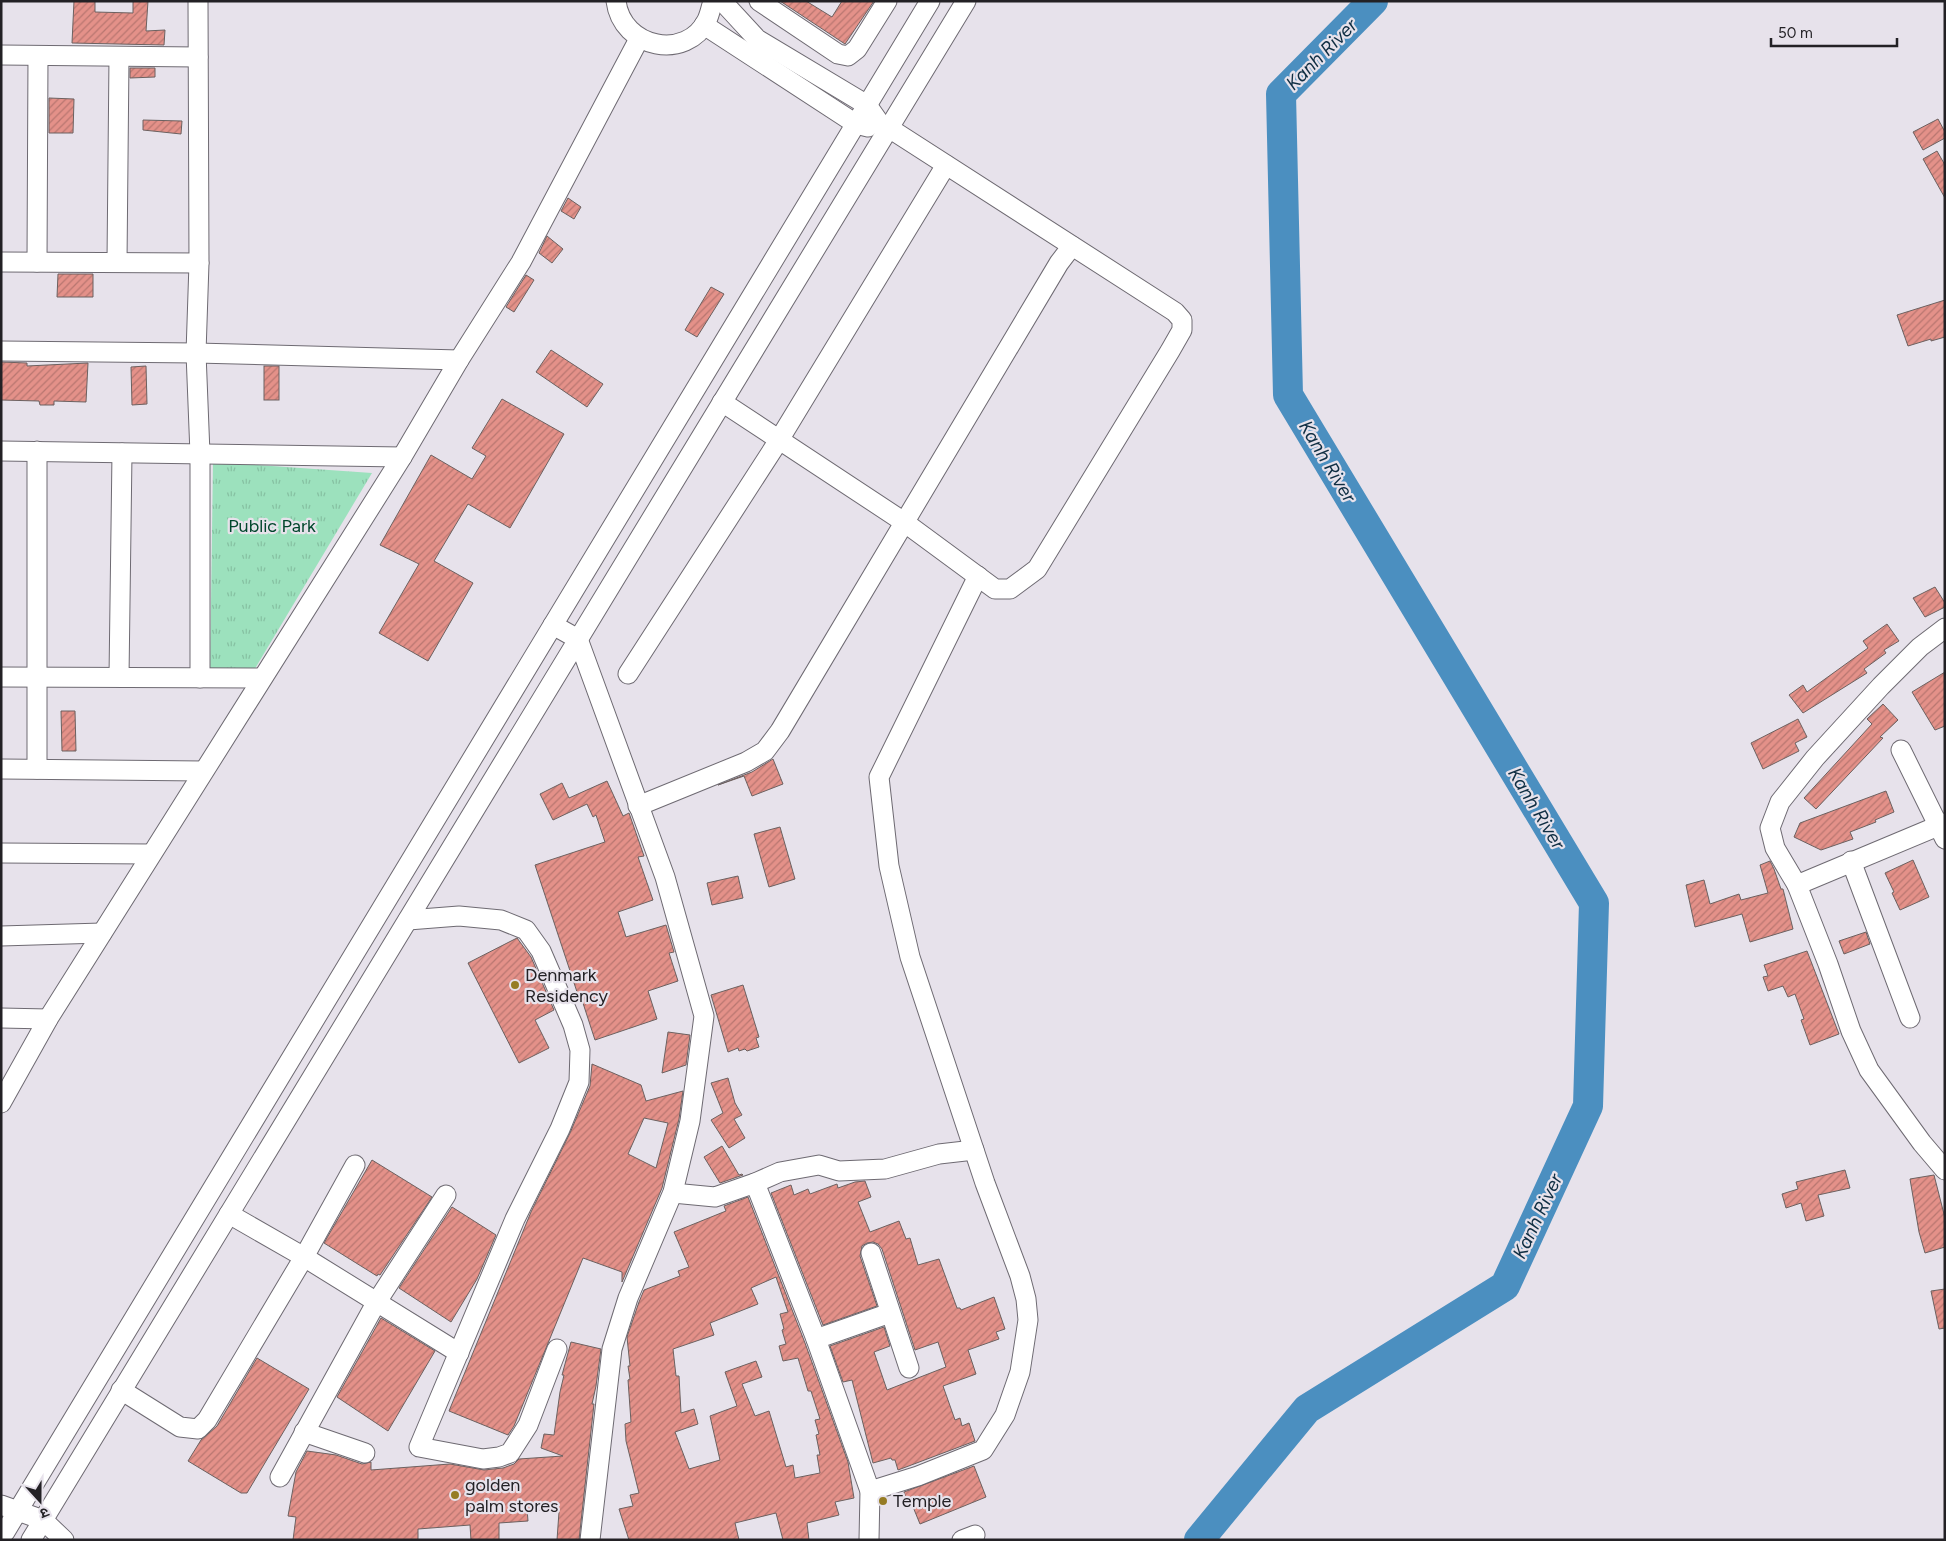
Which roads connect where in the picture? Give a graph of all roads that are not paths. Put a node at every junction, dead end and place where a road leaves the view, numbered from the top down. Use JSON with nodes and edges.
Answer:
{"nodes":[{"id":1,"x":198,"y":1,"type":"edge"},
{"id":2,"x":616,"y":1,"type":"edge"},
{"id":3,"x":713,"y":1,"type":"edge"},
{"id":4,"x":722,"y":1,"type":"edge"},
{"id":5,"x":758,"y":1,"type":"edge"},
{"id":6,"x":887,"y":1,"type":"edge"},
{"id":7,"x":930,"y":1,"type":"edge"},
{"id":8,"x":966,"y":1,"type":"edge"},
{"id":9,"x":704,"y":25,"type":"junction"},
{"id":10,"x":639,"y":39,"type":"junction"},
{"id":11,"x":1,"y":56,"type":"edge"},
{"id":12,"x":38,"y":56,"type":"junction"},
{"id":13,"x":119,"y":57,"type":"junction"},
{"id":14,"x":198,"y":58,"type":"junction"},
{"id":15,"x":868,"y":105,"type":"junction"},
{"id":16,"x":856,"y":124,"type":"junction"},
{"id":17,"x":888,"y":130,"type":"junction"},
{"id":18,"x":946,"y":165,"type":"junction"},
{"id":19,"x":1072,"y":246,"type":"junction"},
{"id":20,"x":1,"y":262,"type":"edge"},
{"id":21,"x":37,"y":262,"type":"junction"},
{"id":22,"x":117,"y":262,"type":"junction"},
{"id":23,"x":199,"y":263,"type":"junction"},
{"id":24,"x":1,"y":351,"type":"edge"},
{"id":25,"x":196,"y":353,"type":"junction"},
{"id":26,"x":459,"y":360,"type":"junction"},
{"id":27,"x":722,"y":402,"type":"junction"},
{"id":28,"x":779,"y":440,"type":"junction"},
{"id":29,"x":1,"y":451,"type":"edge"},
{"id":30,"x":37,"y":451,"type":"junction"},
{"id":31,"x":122,"y":453,"type":"junction"},
{"id":32,"x":200,"y":454,"type":"junction"},
{"id":33,"x":402,"y":457,"type":"junction"},
{"id":34,"x":904,"y":522,"type":"junction"},
{"id":35,"x":978,"y":576,"type":"junction"},
{"id":36,"x":553,"y":625,"type":"junction"},
{"id":37,"x":1945,"y":628,"type":"edge"},
{"id":38,"x":578,"y":639,"type":"junction"},
{"id":39,"x":628,"y":674,"type":"dead end"},
{"id":40,"x":1,"y":677,"type":"edge"},
{"id":41,"x":36,"y":677,"type":"junction"},
{"id":42,"x":119,"y":677,"type":"junction"},
{"id":43,"x":200,"y":678,"type":"junction"},
{"id":44,"x":261,"y":678,"type":"junction"},
{"id":45,"x":1902,"y":750,"type":"dead end"},
{"id":46,"x":1,"y":769,"type":"edge"},
{"id":47,"x":37,"y":769,"type":"junction"},
{"id":48,"x":202,"y":771,"type":"junction"},
{"id":49,"x":638,"y":806,"type":"junction"},
{"id":50,"x":1943,"y":829,"type":"edge"},
{"id":51,"x":1,"y":854,"type":"edge"},
{"id":52,"x":151,"y":854,"type":"junction"},
{"id":53,"x":1851,"y":861,"type":"junction"},
{"id":54,"x":1797,"y":884,"type":"junction"},
{"id":55,"x":408,"y":920,"type":"junction"},
{"id":56,"x":102,"y":933,"type":"junction"},
{"id":57,"x":1,"y":936,"type":"edge"},
{"id":58,"x":1,"y":1018,"type":"edge"},
{"id":59,"x":48,"y":1018,"type":"junction"},
{"id":60,"x":1910,"y":1018,"type":"dead end"},
{"id":61,"x":1,"y":1103,"type":"edge"},
{"id":62,"x":974,"y":1150,"type":"junction"},
{"id":63,"x":355,"y":1165,"type":"dead end"},
{"id":64,"x":1945,"y":1170,"type":"edge"},
{"id":65,"x":755,"y":1183,"type":"junction"},
{"id":66,"x":673,"y":1193,"type":"junction"},
{"id":67,"x":446,"y":1195,"type":"dead end"},
{"id":68,"x":229,"y":1214,"type":"junction"},
{"id":69,"x":871,"y":1253,"type":"dead end"},
{"id":70,"x":304,"y":1257,"type":"junction"},
{"id":71,"x":376,"y":1302,"type":"junction"},
{"id":72,"x":890,"y":1313,"type":"junction"},
{"id":73,"x":816,"y":1338,"type":"junction"},
{"id":74,"x":557,"y":1348,"type":"dead end"},
{"id":75,"x":459,"y":1353,"type":"junction"},
{"id":76,"x":910,"y":1368,"type":"dead end"},
{"id":77,"x":121,"y":1390,"type":"junction"},
{"id":78,"x":304,"y":1432,"type":"junction"},
{"id":79,"x":365,"y":1454,"type":"dead end"},
{"id":80,"x":51,"y":1457,"type":"junction"},
{"id":81,"x":73,"y":1470,"type":"junction"},
{"id":82,"x":280,"y":1477,"type":"dead end"},
{"id":83,"x":870,"y":1491,"type":"junction"},
{"id":84,"x":10,"y":1508,"type":"edge"},
{"id":85,"x":42,"y":1520,"type":"junction"},
{"id":86,"x":3,"y":1531,"type":"edge"},
{"id":87,"x":24,"y":1540,"type":"edge"},
{"id":88,"x":31,"y":1540,"type":"edge"},
{"id":89,"x":64,"y":1540,"type":"edge"},
{"id":90,"x":590,"y":1540,"type":"edge"},
{"id":91,"x":869,"y":1540,"type":"edge"}],
"edges":[{"from":1,"to":14,"type":"street"},
{"from":2,"to":10,"type":"street"},
{"from":3,"to":9,"type":"street"},
{"from":4,"to":15,"type":"street"},
{"from":5,"to":6,"type":"street"},
{"from":7,"to":15,"type":"street"},
{"from":8,"to":17,"type":"street"},
{"from":9,"to":10,"type":"street"},
{"from":9,"to":16,"type":"street"},
{"from":10,"to":26,"type":"street"},
{"from":11,"to":12,"type":"street"},
{"from":12,"to":13,"type":"street"},
{"from":12,"to":21,"type":"street"},
{"from":13,"to":14,"type":"street"},
{"from":13,"to":22,"type":"street"},
{"from":14,"to":23,"type":"street"},
{"from":15,"to":16,"type":"street"},
{"from":15,"to":17,"type":"street"},
{"from":16,"to":17,"type":"street"},
{"from":16,"to":36,"type":"street"},
{"from":17,"to":18,"type":"street"},
{"from":17,"to":27,"type":"street"},
{"from":18,"to":19,"type":"street"},
{"from":18,"to":28,"type":"street"},
{"from":19,"to":34,"type":"street"},
{"from":19,"to":35,"type":"street"},
{"from":20,"to":21,"type":"street"},
{"from":21,"to":22,"type":"street"},
{"from":22,"to":23,"type":"street"},
{"from":23,"to":25,"type":"street"},
{"from":24,"to":25,"type":"street"},
{"from":25,"to":26,"type":"street"},
{"from":25,"to":32,"type":"street"},
{"from":26,"to":33,"type":"street"},
{"from":27,"to":28,"type":"street"},
{"from":27,"to":38,"type":"street"},
{"from":28,"to":34,"type":"street"},
{"from":28,"to":39,"type":"street"},
{"from":29,"to":30,"type":"street"},
{"from":30,"to":31,"type":"street"},
{"from":30,"to":41,"type":"street"},
{"from":31,"to":32,"type":"street"},
{"from":31,"to":42,"type":"street"},
{"from":32,"to":33,"type":"street"},
{"from":32,"to":43,"type":"street"},
{"from":33,"to":44,"type":"street"},
{"from":34,"to":35,"type":"street"},
{"from":34,"to":49,"type":"street"},
{"from":35,"to":62,"type":"street"},
{"from":36,"to":38,"type":"street"},
{"from":36,"to":80,"type":"street"},
{"from":37,"to":54,"type":"street"},
{"from":38,"to":49,"type":"street"},
{"from":38,"to":55,"type":"street"},
{"from":40,"to":41,"type":"street"},
{"from":41,"to":42,"type":"street"},
{"from":41,"to":47,"type":"street"},
{"from":42,"to":43,"type":"street"},
{"from":43,"to":44,"type":"street"},
{"from":44,"to":48,"type":"street"},
{"from":45,"to":50,"type":"street"},
{"from":46,"to":47,"type":"street"},
{"from":47,"to":48,"type":"street"},
{"from":48,"to":52,"type":"street"},
{"from":49,"to":66,"type":"street"},
{"from":50,"to":53,"type":"street"},
{"from":51,"to":52,"type":"street"},
{"from":52,"to":56,"type":"street"},
{"from":53,"to":54,"type":"street"},
{"from":53,"to":60,"type":"street"},
{"from":54,"to":64,"type":"street"},
{"from":55,"to":68,"type":"street"},
{"from":55,"to":75,"type":"street"},
{"from":56,"to":57,"type":"street"},
{"from":56,"to":59,"type":"street"},
{"from":58,"to":59,"type":"street"},
{"from":59,"to":61,"type":"street"},
{"from":62,"to":65,"type":"street"},
{"from":62,"to":83,"type":"street"},
{"from":63,"to":70,"type":"street"},
{"from":65,"to":66,"type":"street"},
{"from":65,"to":73,"type":"street"},
{"from":66,"to":90,"type":"street"},
{"from":67,"to":71,"type":"street"},
{"from":68,"to":70,"type":"street"},
{"from":68,"to":77,"type":"street"},
{"from":69,"to":72,"type":"street"},
{"from":70,"to":71,"type":"street"},
{"from":70,"to":77,"type":"street"},
{"from":71,"to":75,"type":"street"},
{"from":71,"to":78,"type":"street"},
{"from":72,"to":73,"type":"street"},
{"from":72,"to":76,"type":"street"},
{"from":73,"to":83,"type":"street"},
{"from":74,"to":75,"type":"street"},
{"from":77,"to":81,"type":"street"},
{"from":78,"to":79,"type":"street"},
{"from":78,"to":82,"type":"street"},
{"from":80,"to":81,"type":"street"},
{"from":80,"to":84,"type":"street"},
{"from":81,"to":85,"type":"street"},
{"from":83,"to":91,"type":"street"},
{"from":84,"to":85,"type":"street"},
{"from":84,"to":86,"type":"street"},
{"from":85,"to":88,"type":"street"},
{"from":85,"to":89,"type":"street"},
{"from":86,"to":87,"type":"street"}]}
